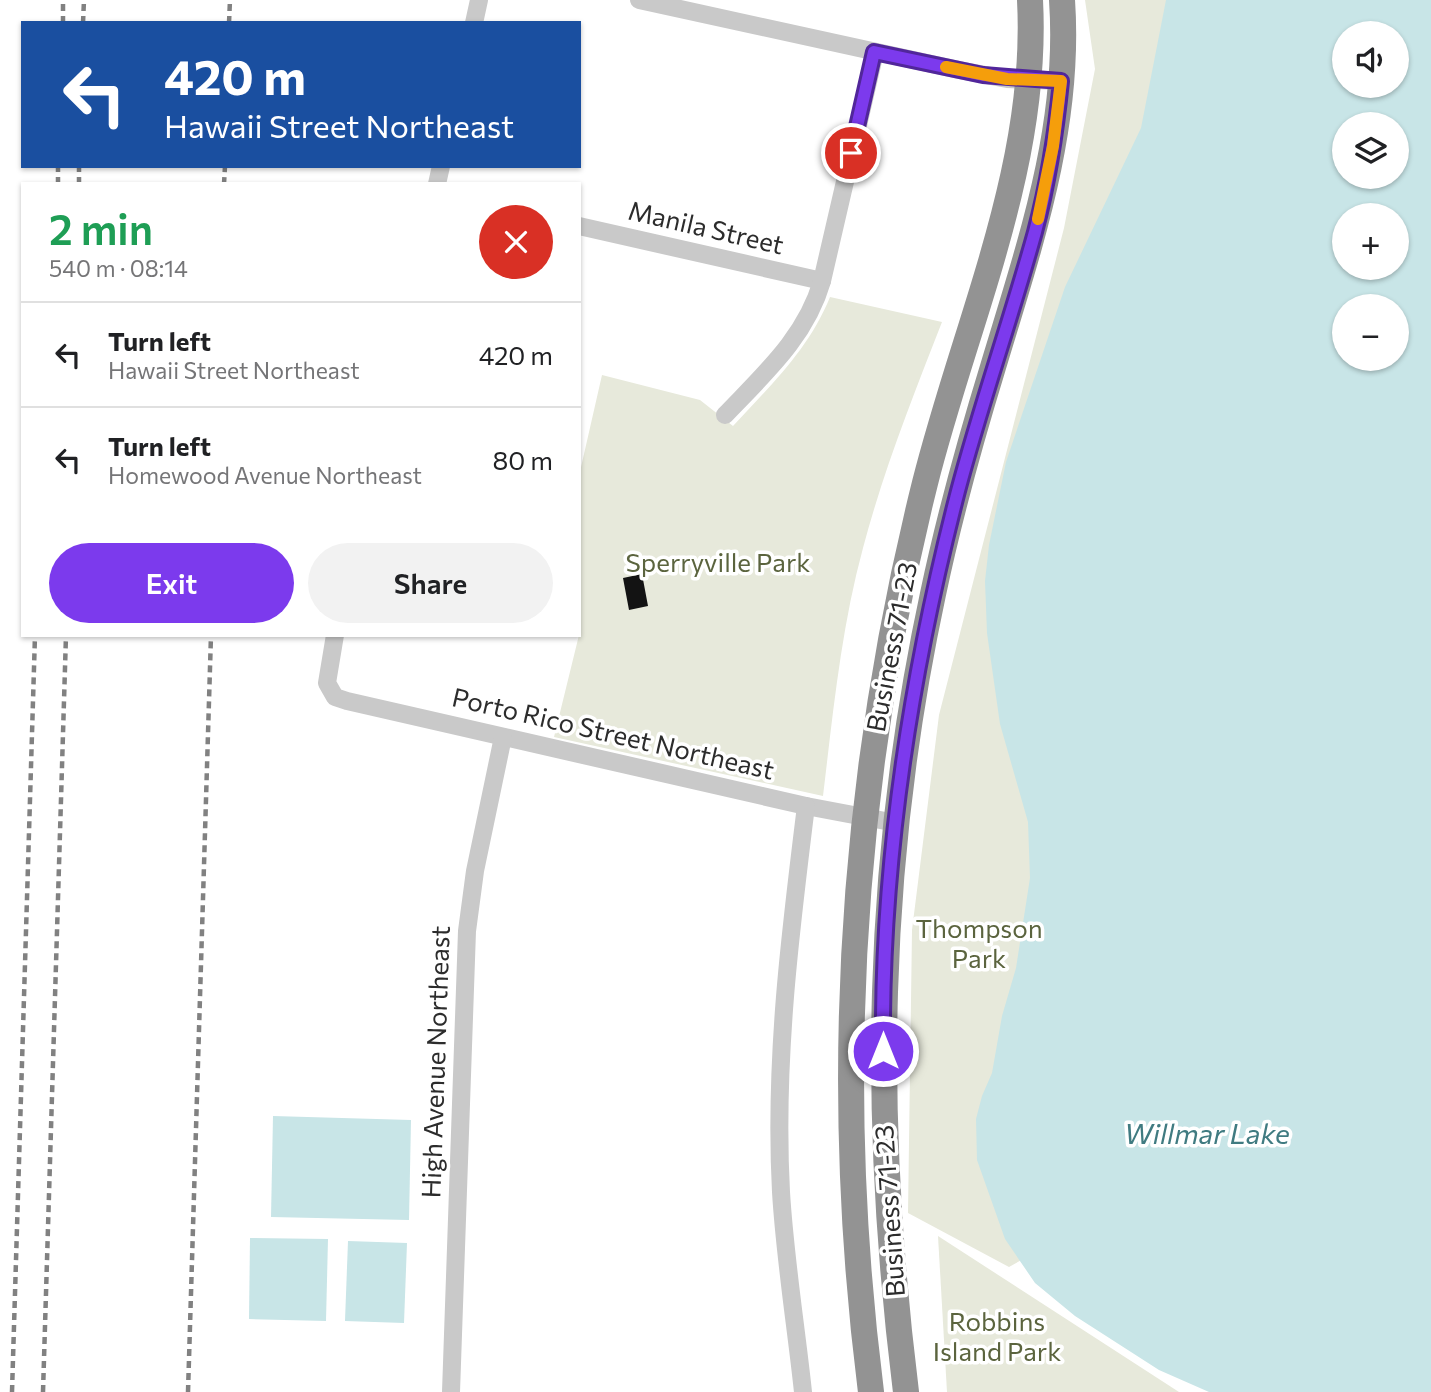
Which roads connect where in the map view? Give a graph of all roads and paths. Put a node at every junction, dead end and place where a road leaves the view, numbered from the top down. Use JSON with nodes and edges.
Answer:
{"nodes":[{"id":1,"x":479,"y":0,"type":"edge"},
{"id":2,"x":639,"y":0,"type":"edge"},
{"id":3,"x":1030,"y":0,"type":"edge"},
{"id":4,"x":1062,"y":0,"type":"edge"},
{"id":5,"x":474,"y":21,"type":"edge"},
{"id":6,"x":874,"y":52,"type":"junction"},
{"id":7,"x":1028,"y":80,"type":"junction"},
{"id":8,"x":1061,"y":81,"type":"junction"},
{"id":9,"x":581,"y":226,"type":"edge"},
{"id":10,"x":822,"y":281,"type":"junction"},
{"id":11,"x":725,"y":415,"type":"dead end"},
{"id":12,"x":335,"y":637,"type":"edge"},
{"id":13,"x":503,"y":737,"type":"junction"},
{"id":14,"x":806,"y":806,"type":"junction"},
{"id":15,"x":863,"y":817,"type":"junction"},
{"id":16,"x":896,"y":822,"type":"junction"},
{"id":17,"x":451,"y":1392,"type":"edge"},
{"id":18,"x":803,"y":1392,"type":"edge"},
{"id":19,"x":871,"y":1392,"type":"edge"},
{"id":20,"x":906,"y":1392,"type":"edge"}],
"edges":[{"from":1,"to":5,"type":"street"},
{"from":2,"to":6,"type":"street"},
{"from":3,"to":7,"type":"highway","name":"Business 71-23"},
{"from":4,"to":8,"type":"highway","name":"Business 71-23"},
{"from":6,"to":7,"type":"street"},
{"from":6,"to":10,"type":"street"},
{"from":7,"to":8,"type":"street"},
{"from":7,"to":15,"type":"highway","name":"Business 71-23"},
{"from":8,"to":16,"type":"highway","name":"Business 71-23"},
{"from":9,"to":10,"type":"street","name":"Manila Street"},
{"from":10,"to":11,"type":"street"},
{"from":12,"to":13,"type":"street","name":"Porto Rico Street Northeast"},
{"from":13,"to":14,"type":"street","name":"Porto Rico Street Northeast"},
{"from":13,"to":17,"type":"street","name":"High Avenue Northeast"},
{"from":14,"to":15,"type":"street","name":"Porto Rico Street Northeast"},
{"from":14,"to":18,"type":"street"},
{"from":15,"to":16,"type":"street","name":"Porto Rico Street Northeast"},
{"from":15,"to":19,"type":"highway","name":"Business 71-23"},
{"from":16,"to":20,"type":"highway","name":"Business 71-23"}]}
